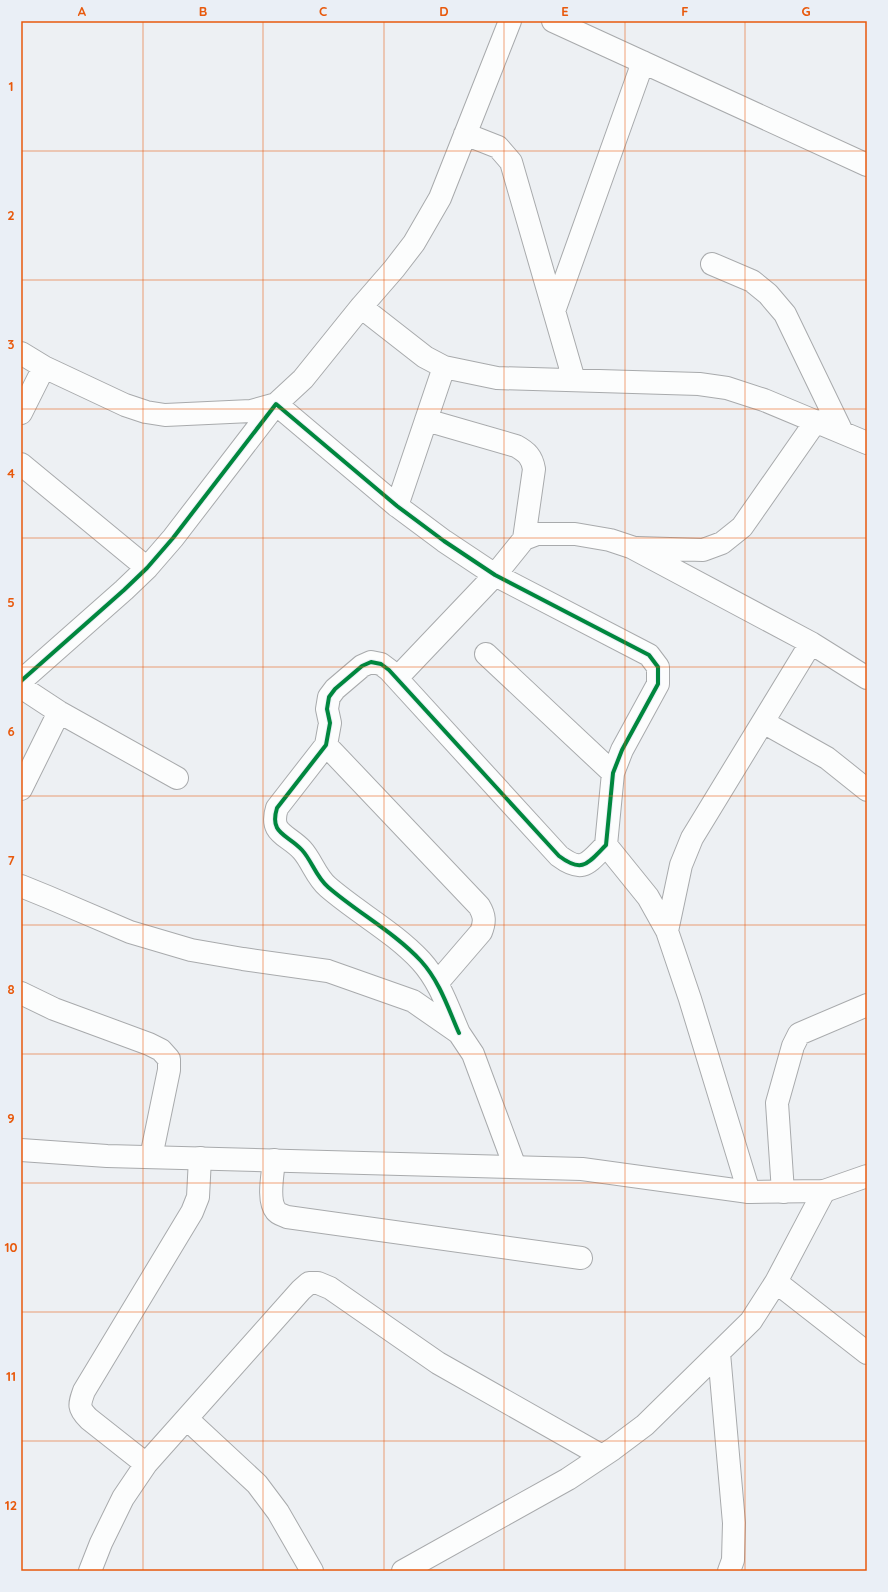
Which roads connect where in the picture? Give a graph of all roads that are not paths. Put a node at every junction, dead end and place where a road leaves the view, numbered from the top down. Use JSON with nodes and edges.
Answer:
{"nodes":[{"id":1,"x":510,"y":21,"type":"edge"},
{"id":2,"x":553,"y":21,"type":"edge"},
{"id":3,"x":643,"y":62,"type":"junction"},
{"id":4,"x":465,"y":134,"type":"junction"},
{"id":5,"x":867,"y":165,"type":"edge"},
{"id":6,"x":712,"y":264,"type":"dead end"},
{"id":7,"x":361,"y":307,"type":"junction"},
{"id":8,"x":554,"y":311,"type":"junction"},
{"id":9,"x":21,"y":353,"type":"edge"},
{"id":10,"x":44,"y":367,"type":"junction"},
{"id":11,"x":444,"y":367,"type":"junction"},
{"id":12,"x":574,"y":380,"type":"junction"},
{"id":13,"x":276,"y":404,"type":"junction"},
{"id":14,"x":21,"y":413,"type":"edge"},
{"id":15,"x":426,"y":420,"type":"junction"},
{"id":16,"x":816,"y":422,"type":"junction"},
{"id":17,"x":842,"y":432,"type":"junction"},
{"id":18,"x":867,"y":443,"type":"edge"},
{"id":19,"x":21,"y":464,"type":"edge"},
{"id":20,"x":397,"y":506,"type":"junction"},
{"id":21,"x":524,"y":539,"type":"junction"},
{"id":22,"x":631,"y":547,"type":"junction"},
{"id":23,"x":147,"y":568,"type":"junction"},
{"id":24,"x":495,"y":575,"type":"junction"},
{"id":25,"x":811,"y":643,"type":"junction"},
{"id":26,"x":486,"y":654,"type":"dead end"},
{"id":27,"x":397,"y":678,"type":"junction"},
{"id":28,"x":867,"y":678,"type":"edge"},
{"id":29,"x":21,"y":681,"type":"edge"},
{"id":30,"x":21,"y":687,"type":"edge"},
{"id":31,"x":59,"y":712,"type":"junction"},
{"id":32,"x":763,"y":722,"type":"junction"},
{"id":33,"x":326,"y":745,"type":"junction"},
{"id":34,"x":613,"y":773,"type":"junction"},
{"id":35,"x":176,"y":778,"type":"dead end"},
{"id":36,"x":21,"y":789,"type":"edge"},
{"id":37,"x":867,"y":790,"type":"edge"},
{"id":38,"x":606,"y":845,"type":"junction"},
{"id":39,"x":21,"y":886,"type":"edge"},
{"id":40,"x":667,"y":931,"type":"junction"},
{"id":41,"x":438,"y":982,"type":"junction"},
{"id":42,"x":21,"y":993,"type":"edge"},
{"id":43,"x":867,"y":1005,"type":"edge"},
{"id":44,"x":459,"y":1033,"type":"junction"},
{"id":45,"x":21,"y":1150,"type":"edge"},
{"id":46,"x":151,"y":1157,"type":"junction"},
{"id":47,"x":200,"y":1158,"type":"junction"},
{"id":48,"x":274,"y":1160,"type":"junction"},
{"id":49,"x":515,"y":1167,"type":"junction"},
{"id":50,"x":867,"y":1176,"type":"edge"},
{"id":51,"x":824,"y":1191,"type":"junction"},
{"id":52,"x":749,"y":1192,"type":"junction"},
{"id":53,"x":783,"y":1192,"type":"junction"},
{"id":54,"x":580,"y":1258,"type":"dead end"},
{"id":55,"x":776,"y":1282,"type":"junction"},
{"id":56,"x":719,"y":1353,"type":"junction"},
{"id":57,"x":867,"y":1353,"type":"edge"},
{"id":58,"x":188,"y":1419,"type":"junction"},
{"id":59,"x":602,"y":1456,"type":"junction"},
{"id":60,"x":146,"y":1464,"type":"junction"},
{"id":61,"x":90,"y":1571,"type":"edge"},
{"id":62,"x":312,"y":1571,"type":"edge"},
{"id":63,"x":403,"y":1571,"type":"edge"},
{"id":64,"x":729,"y":1571,"type":"edge"}],
"edges":[{"from":1,"to":4,"type":"street"},
{"from":2,"to":3,"type":"street"},
{"from":3,"to":5,"type":"street"},
{"from":3,"to":8,"type":"street"},
{"from":4,"to":7,"type":"street"},
{"from":4,"to":8,"type":"street"},
{"from":6,"to":17,"type":"street"},
{"from":7,"to":11,"type":"street"},
{"from":7,"to":13,"type":"street"},
{"from":8,"to":12,"type":"street"},
{"from":9,"to":10,"type":"street"},
{"from":10,"to":13,"type":"street"},
{"from":10,"to":14,"type":"street"},
{"from":11,"to":12,"type":"street"},
{"from":11,"to":15,"type":"street"},
{"from":12,"to":16,"type":"street"},
{"from":13,"to":20,"type":"street"},
{"from":13,"to":23,"type":"street"},
{"from":15,"to":20,"type":"street"},
{"from":15,"to":21,"type":"street"},
{"from":16,"to":17,"type":"street"},
{"from":16,"to":22,"type":"street"},
{"from":17,"to":18,"type":"street"},
{"from":19,"to":23,"type":"street"},
{"from":20,"to":24,"type":"street"},
{"from":21,"to":22,"type":"street"},
{"from":21,"to":24,"type":"street"},
{"from":22,"to":25,"type":"street"},
{"from":23,"to":29,"type":"street"},
{"from":24,"to":27,"type":"street"},
{"from":24,"to":34,"type":"street"},
{"from":25,"to":28,"type":"street"},
{"from":25,"to":32,"type":"street"},
{"from":26,"to":34,"type":"street"},
{"from":27,"to":33,"type":"street"},
{"from":27,"to":38,"type":"street"},
{"from":30,"to":31,"type":"street"},
{"from":31,"to":35,"type":"street"},
{"from":31,"to":36,"type":"street"},
{"from":32,"to":37,"type":"street"},
{"from":32,"to":40,"type":"street"},
{"from":33,"to":41,"type":"street"},
{"from":33,"to":41,"type":"street"},
{"from":34,"to":38,"type":"street"},
{"from":38,"to":40,"type":"street"},
{"from":39,"to":44,"type":"street"},
{"from":40,"to":52,"type":"street"},
{"from":41,"to":44,"type":"street"},
{"from":42,"to":46,"type":"street"},
{"from":43,"to":53,"type":"street"},
{"from":44,"to":49,"type":"street"},
{"from":45,"to":46,"type":"street"},
{"from":46,"to":47,"type":"street"},
{"from":47,"to":48,"type":"street"},
{"from":47,"to":60,"type":"street"},
{"from":48,"to":49,"type":"street"},
{"from":48,"to":54,"type":"street"},
{"from":49,"to":52,"type":"street"},
{"from":50,"to":51,"type":"street"},
{"from":51,"to":53,"type":"street"},
{"from":51,"to":55,"type":"street"},
{"from":52,"to":53,"type":"street"},
{"from":55,"to":56,"type":"street"},
{"from":55,"to":57,"type":"street"},
{"from":56,"to":59,"type":"street"},
{"from":56,"to":64,"type":"street"},
{"from":58,"to":59,"type":"street"},
{"from":58,"to":60,"type":"street"},
{"from":58,"to":62,"type":"street"},
{"from":59,"to":63,"type":"street"},
{"from":60,"to":61,"type":"street"}]}
